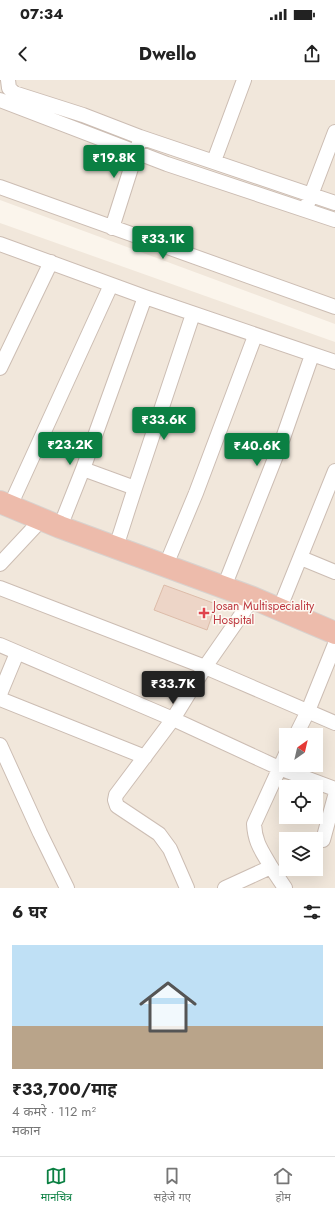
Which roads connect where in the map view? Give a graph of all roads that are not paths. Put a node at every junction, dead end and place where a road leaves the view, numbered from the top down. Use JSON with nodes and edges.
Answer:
{"nodes":[{"id":1,"x":244,"y":80,"type":"edge"},
{"id":2,"x":5,"y":84,"type":"edge"},
{"id":3,"x":0,"y":100,"type":"edge"},
{"id":4,"x":335,"y":132,"type":"edge"},
{"id":5,"x":140,"y":137,"type":"junction"},
{"id":6,"x":136,"y":152,"type":"junction"},
{"id":7,"x":214,"y":161,"type":"junction"},
{"id":8,"x":0,"y":187,"type":"edge"},
{"id":9,"x":311,"y":195,"type":"junction"},
{"id":10,"x":335,"y":203,"type":"edge"},
{"id":11,"x":305,"y":210,"type":"junction"},
{"id":12,"x":335,"y":220,"type":"edge"},
{"id":13,"x":112,"y":228,"type":"junction"},
{"id":14,"x":0,"y":244,"type":"edge"},
{"id":15,"x":51,"y":262,"type":"junction"},
{"id":16,"x":111,"y":285,"type":"junction"},
{"id":17,"x":145,"y":297,"type":"junction"},
{"id":18,"x":335,"y":308,"type":"edge"},
{"id":19,"x":193,"y":314,"type":"junction"},
{"id":20,"x":255,"y":336,"type":"junction"},
{"id":21,"x":312,"y":355,"type":"junction"},
{"id":22,"x":335,"y":362,"type":"edge"},
{"id":23,"x":0,"y":368,"type":"edge"},
{"id":24,"x":83,"y":469,"type":"junction"},
{"id":25,"x":335,"y":471,"type":"edge"},
{"id":26,"x":135,"y":488,"type":"junction"},
{"id":27,"x":5,"y":504,"type":"edge"},
{"id":28,"x":51,"y":523,"type":"junction"},
{"id":29,"x":116,"y":547,"type":"junction"},
{"id":30,"x":300,"y":558,"type":"junction"},
{"id":31,"x":0,"y":564,"type":"edge"},
{"id":32,"x":166,"y":565,"type":"junction"},
{"id":33,"x":335,"y":572,"type":"edge"},
{"id":34,"x":0,"y":588,"type":"edge"},
{"id":35,"x":224,"y":588,"type":"junction"},
{"id":36,"x":253,"y":598,"type":"junction"},
{"id":37,"x":279,"y":610,"type":"junction"},
{"id":38,"x":335,"y":633,"type":"edge"},
{"id":39,"x":335,"y":644,"type":"edge"},
{"id":40,"x":0,"y":645,"type":"edge"},
{"id":41,"x":17,"y":653,"type":"junction"},
{"id":42,"x":205,"y":667,"type":"junction"},
{"id":43,"x":0,"y":694,"type":"edge"},
{"id":44,"x":0,"y":699,"type":"edge"},
{"id":45,"x":308,"y":711,"type":"junction"},
{"id":46,"x":173,"y":719,"type":"junction"},
{"id":47,"x":335,"y":723,"type":"edge"},
{"id":48,"x":300,"y":728,"type":"edge"},
{"id":49,"x":0,"y":745,"type":"edge"},
{"id":50,"x":145,"y":757,"type":"junction"},
{"id":51,"x":279,"y":768,"type":"joint"},
{"id":52,"x":290,"y":772,"type":"edge"},
{"id":53,"x":335,"y":789,"type":"edge"},
{"id":54,"x":335,"y":796,"type":"edge"},
{"id":55,"x":323,"y":840,"type":"dead end"},
{"id":56,"x":271,"y":867,"type":"junction"},
{"id":57,"x":67,"y":888,"type":"edge"},
{"id":58,"x":187,"y":888,"type":"edge"},
{"id":59,"x":226,"y":888,"type":"edge"},
{"id":60,"x":285,"y":888,"type":"edge"}],
"edges":[{"from":1,"to":7,"type":"street"},
{"from":2,"to":5,"type":"street"},
{"from":3,"to":6,"type":"street"},
{"from":4,"to":9,"type":"street"},
{"from":5,"to":6,"type":"street"},
{"from":5,"to":7,"type":"street"},
{"from":6,"to":11,"type":"street"},
{"from":6,"to":13,"type":"street"},
{"from":7,"to":9,"type":"street"},
{"from":8,"to":13,"type":"street"},
{"from":9,"to":10,"type":"street"},
{"from":9,"to":11,"type":"street"},
{"from":11,"to":12,"type":"street"},
{"from":13,"to":18,"type":"street"},
{"from":14,"to":15,"type":"street"},
{"from":15,"to":16,"type":"street"},
{"from":15,"to":23,"type":"street"},
{"from":16,"to":17,"type":"street"},
{"from":16,"to":27,"type":"street"},
{"from":17,"to":19,"type":"street"},
{"from":17,"to":24,"type":"street"},
{"from":19,"to":20,"type":"street"},
{"from":19,"to":26,"type":"street"},
{"from":20,"to":21,"type":"street"},
{"from":20,"to":32,"type":"street"},
{"from":21,"to":22,"type":"street"},
{"from":21,"to":35,"type":"street"},
{"from":24,"to":26,"type":"street"},
{"from":24,"to":28,"type":"street"},
{"from":25,"to":30,"type":"street"},
{"from":26,"to":29,"type":"street"},
{"from":27,"to":28,"type":"highway"},
{"from":28,"to":29,"type":"highway"},
{"from":28,"to":31,"type":"street"},
{"from":29,"to":32,"type":"highway"},
{"from":30,"to":33,"type":"street"},
{"from":30,"to":37,"type":"street"},
{"from":32,"to":35,"type":"highway"},
{"from":34,"to":42,"type":"street"},
{"from":35,"to":36,"type":"highway"},
{"from":36,"to":37,"type":"highway"},
{"from":36,"to":42,"type":"street"},
{"from":37,"to":38,"type":"highway"},
{"from":39,"to":45,"type":"street"},
{"from":40,"to":41,"type":"street"},
{"from":41,"to":43,"type":"street"},
{"from":41,"to":46,"type":"street"},
{"from":42,"to":45,"type":"street"},
{"from":42,"to":46,"type":"street"},
{"from":44,"to":50,"type":"street"},
{"from":45,"to":47,"type":"street"},
{"from":45,"to":48,"type":"street"},
{"from":46,"to":50,"type":"street"},
{"from":46,"to":51,"type":"street"},
{"from":49,"to":57,"type":"street"},
{"from":50,"to":58,"type":"street"},
{"from":51,"to":56,"type":"street"},
{"from":52,"to":53,"type":"street"},
{"from":54,"to":55,"type":"street"},
{"from":56,"to":59,"type":"street"},
{"from":56,"to":60,"type":"street"}]}
